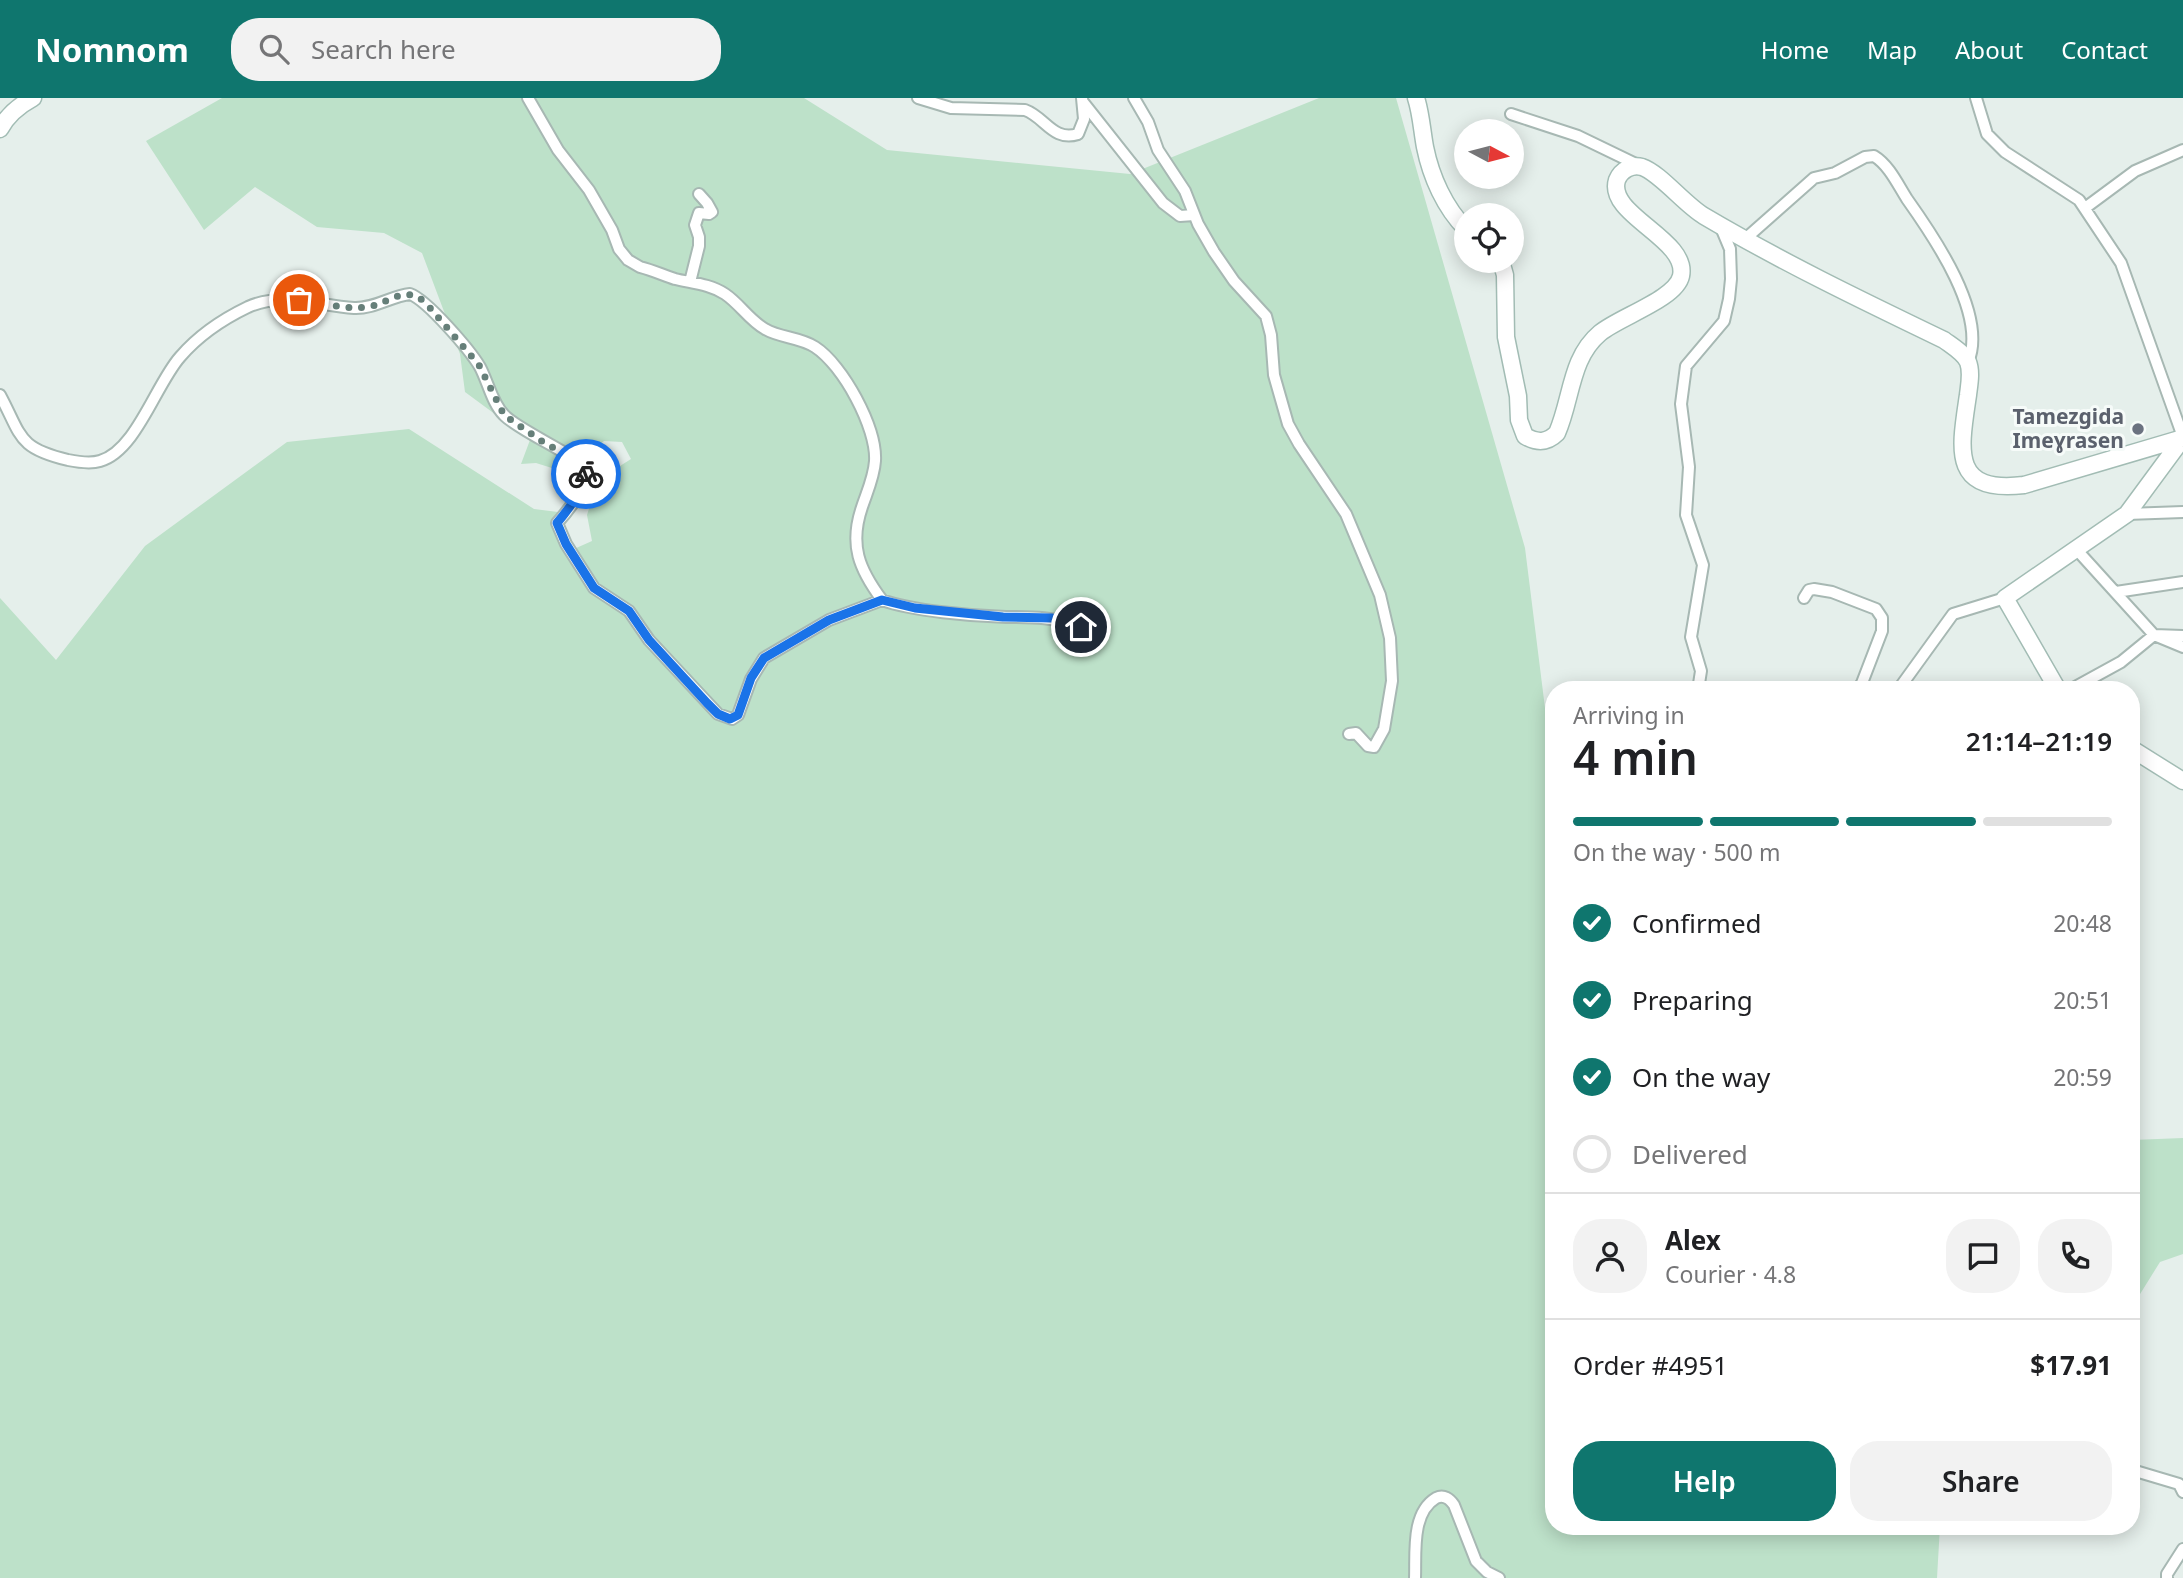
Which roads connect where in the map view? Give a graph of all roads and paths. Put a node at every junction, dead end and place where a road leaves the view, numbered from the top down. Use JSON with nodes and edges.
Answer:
{"nodes":[{"id":1,"x":33,"y":98,"type":"edge"},
{"id":2,"x":528,"y":98,"type":"edge"},
{"id":3,"x":918,"y":98,"type":"edge"},
{"id":4,"x":1134,"y":98,"type":"edge"},
{"id":5,"x":1416,"y":98,"type":"edge"},
{"id":6,"x":1976,"y":98,"type":"edge"},
{"id":7,"x":1083,"y":100,"type":"edge"},
{"id":8,"x":1511,"y":114,"type":"dead end"},
{"id":9,"x":1,"y":124,"type":"edge"},
{"id":10,"x":2183,"y":150,"type":"edge"},
{"id":11,"x":1641,"y":167,"type":"junction"},
{"id":12,"x":699,"y":194,"type":"dead end"},
{"id":13,"x":2085,"y":208,"type":"junction"},
{"id":14,"x":1194,"y":215,"type":"junction"},
{"id":15,"x":1454,"y":216,"type":"edge"},
{"id":16,"x":1720,"y":225,"type":"junction"},
{"id":17,"x":1744,"y":240,"type":"junction"},
{"id":18,"x":1504,"y":273,"type":"edge"},
{"id":19,"x":690,"y":282,"type":"junction"},
{"id":20,"x":1968,"y":362,"type":"junction"},
{"id":21,"x":0,"y":395,"type":"edge"},
{"id":22,"x":2183,"y":437,"type":"edge"},
{"id":23,"x":2183,"y":512,"type":"edge"},
{"id":24,"x":2127,"y":514,"type":"junction"},
{"id":25,"x":2076,"y":550,"type":"junction"},
{"id":26,"x":2183,"y":582,"type":"edge"},
{"id":27,"x":2116,"y":592,"type":"junction"},
{"id":28,"x":1804,"y":598,"type":"dead end"},
{"id":29,"x":2005,"y":598,"type":"junction"},
{"id":30,"x":882,"y":600,"type":"junction"},
{"id":31,"x":1081,"y":627,"type":"dead end"},
{"id":32,"x":2154,"y":635,"type":"junction"},
{"id":33,"x":2183,"y":636,"type":"edge"},
{"id":34,"x":2183,"y":648,"type":"edge"},
{"id":35,"x":1699,"y":681,"type":"edge"},
{"id":36,"x":1863,"y":681,"type":"edge"},
{"id":37,"x":1905,"y":681,"type":"edge"},
{"id":38,"x":2053,"y":681,"type":"edge"},
{"id":39,"x":2086,"y":681,"type":"edge"},
{"id":40,"x":1349,"y":734,"type":"dead end"},
{"id":41,"x":2140,"y":755,"type":"edge"},
{"id":42,"x":2183,"y":781,"type":"edge"},
{"id":43,"x":2140,"y":1472,"type":"edge"},
{"id":44,"x":2182,"y":1486,"type":"edge"},
{"id":45,"x":2183,"y":1549,"type":"edge"},
{"id":46,"x":1415,"y":1578,"type":"edge"},
{"id":47,"x":1499,"y":1578,"type":"edge"},
{"id":48,"x":2167,"y":1578,"type":"edge"}],
"edges":[{"from":1,"to":9,"type":"main road"},
{"from":2,"to":19,"type":"street"},
{"from":3,"to":7,"type":"street"},
{"from":4,"to":14,"type":"street"},
{"from":5,"to":15,"type":"main road"},
{"from":6,"to":13,"type":"street"},
{"from":7,"to":14,"type":"street"},
{"from":8,"to":11,"type":"street"},
{"from":10,"to":13,"type":"street"},
{"from":11,"to":16,"type":"main road"},
{"from":11,"to":18,"type":"main road"},
{"from":12,"to":19,"type":"street"},
{"from":13,"to":22,"type":"street"},
{"from":14,"to":40,"type":"street"},
{"from":16,"to":17,"type":"main road"},
{"from":16,"to":35,"type":"street"},
{"from":17,"to":20,"type":"main road"},
{"from":17,"to":20,"type":"street"},
{"from":19,"to":30,"type":"street"},
{"from":20,"to":22,"type":"main road"},
{"from":21,"to":30,"type":"street"},
{"from":22,"to":24,"type":"main road"},
{"from":23,"to":24,"type":"street"},
{"from":24,"to":25,"type":"main road"},
{"from":25,"to":27,"type":"street"},
{"from":25,"to":29,"type":"main road"},
{"from":26,"to":27,"type":"street"},
{"from":27,"to":32,"type":"street"},
{"from":28,"to":36,"type":"street"},
{"from":29,"to":37,"type":"street"},
{"from":29,"to":38,"type":"main road"},
{"from":30,"to":31,"type":"street"},
{"from":32,"to":33,"type":"street"},
{"from":32,"to":34,"type":"street"},
{"from":32,"to":39,"type":"street"},
{"from":41,"to":42,"type":"main road"},
{"from":43,"to":44,"type":"street"},
{"from":45,"to":48,"type":"street"},
{"from":46,"to":47,"type":"street"}]}
